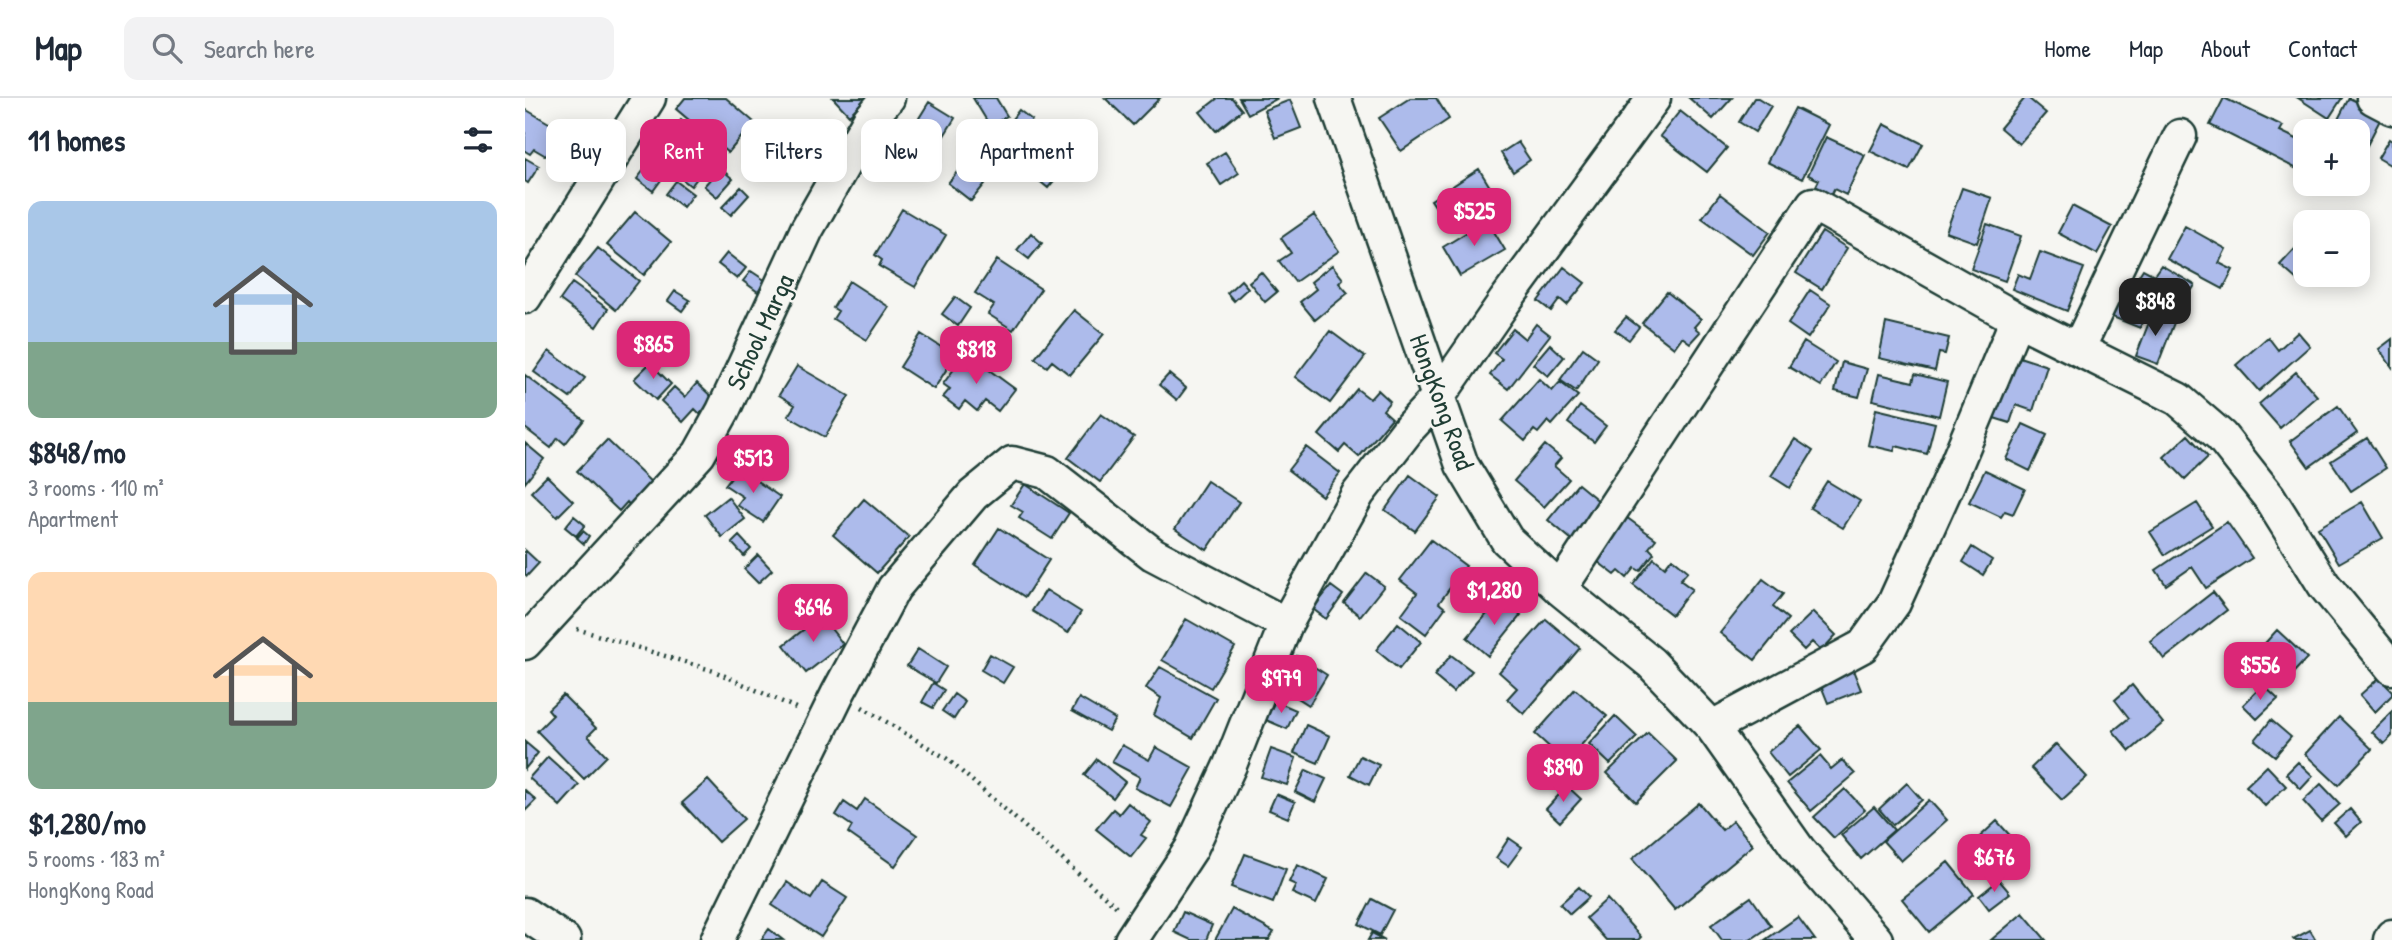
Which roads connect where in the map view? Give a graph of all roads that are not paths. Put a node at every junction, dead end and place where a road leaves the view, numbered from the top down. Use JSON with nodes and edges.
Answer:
{"nodes":[{"id":1,"x":649,"y":98,"type":"edge"},
{"id":2,"x":888,"y":98,"type":"edge"},
{"id":3,"x":1334,"y":98,"type":"edge"},
{"id":4,"x":1654,"y":98,"type":"edge"},
{"id":5,"x":2373,"y":98,"type":"edge"},
{"id":6,"x":2392,"y":108,"type":"edge"},
{"id":7,"x":2180,"y":136,"type":"dead end"},
{"id":8,"x":525,"y":297,"type":"edge"},
{"id":9,"x":2017,"y":319,"type":"junction"},
{"id":10,"x":2078,"y":349,"type":"junction"},
{"id":11,"x":1439,"y":396,"type":"junction"},
{"id":12,"x":1560,"y":589,"type":"junction"},
{"id":13,"x":1286,"y":624,"type":"junction"},
{"id":14,"x":525,"y":643,"type":"edge"},
{"id":15,"x":2392,"y":668,"type":"edge"},
{"id":16,"x":1712,"y":727,"type":"junction"},
{"id":17,"x":525,"y":914,"type":"edge"},
{"id":18,"x":1136,"y":934,"type":"edge"},
{"id":19,"x":564,"y":940,"type":"edge"},
{"id":20,"x":717,"y":940,"type":"edge"},
{"id":21,"x":1876,"y":940,"type":"edge"}],
"edges":[{"from":1,"to":8,"type":"street"},
{"from":2,"to":14,"type":"street","name":"School Marga"},
{"from":3,"to":11,"type":"street","name":"HongKong Road"},
{"from":4,"to":11,"type":"street"},
{"from":5,"to":6,"type":"street"},
{"from":7,"to":10,"type":"street"},
{"from":9,"to":10,"type":"street"},
{"from":9,"to":12,"type":"street"},
{"from":9,"to":16,"type":"street"},
{"from":10,"to":15,"type":"street"},
{"from":11,"to":12,"type":"street","name":"HongKong Road"},
{"from":11,"to":13,"type":"street"},
{"from":12,"to":16,"type":"street","name":"HongKong Road"},
{"from":13,"to":18,"type":"street"},
{"from":13,"to":20,"type":"street"},
{"from":16,"to":21,"type":"street","name":"HongKong Road"},
{"from":17,"to":19,"type":"street"}]}
